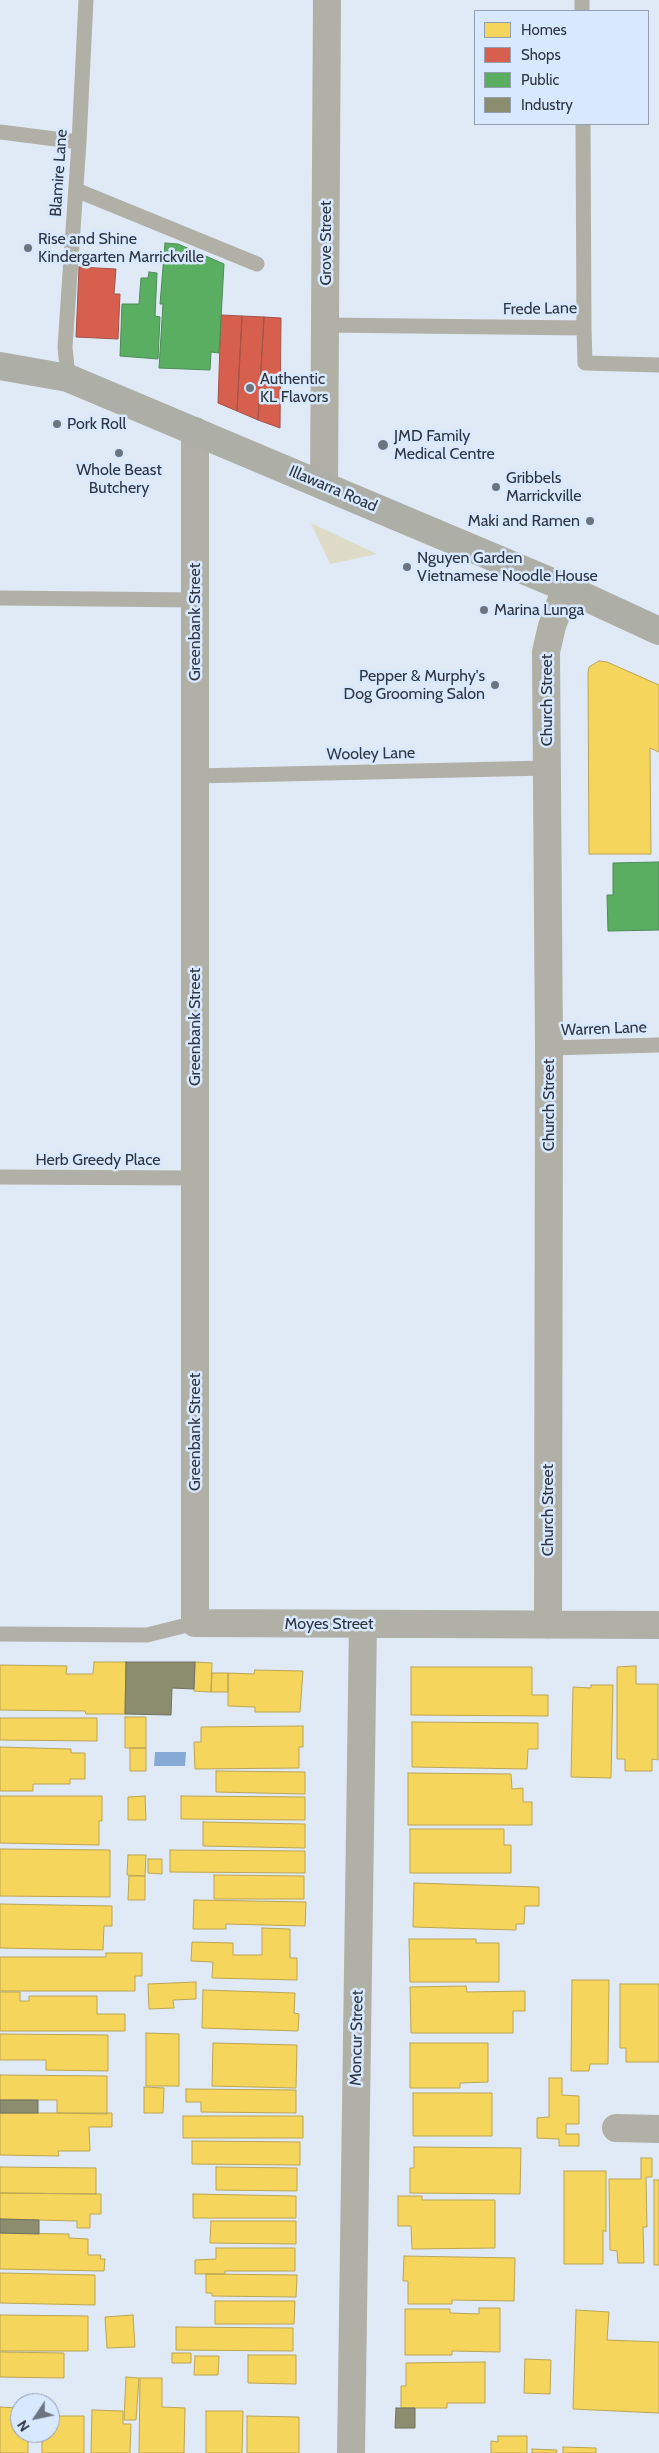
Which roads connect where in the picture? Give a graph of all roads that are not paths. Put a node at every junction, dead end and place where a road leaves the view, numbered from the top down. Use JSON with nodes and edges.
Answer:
{"nodes":[{"id":1,"x":86,"y":0,"type":"edge"},
{"id":2,"x":327,"y":0,"type":"edge"},
{"id":3,"x":583,"y":125,"type":"edge"},
{"id":4,"x":0,"y":132,"type":"edge"},
{"id":5,"x":79,"y":142,"type":"junction"},
{"id":6,"x":76,"y":190,"type":"junction"},
{"id":7,"x":257,"y":264,"type":"dead end"},
{"id":8,"x":326,"y":325,"type":"junction"},
{"id":9,"x":584,"y":328,"type":"junction"},
{"id":10,"x":659,"y":365,"type":"edge"},
{"id":11,"x":0,"y":366,"type":"edge"},
{"id":12,"x":68,"y":378,"type":"junction"},
{"id":13,"x":195,"y":431,"type":"junction"},
{"id":14,"x":324,"y":486,"type":"junction"},
{"id":15,"x":566,"y":588,"type":"junction"},
{"id":16,"x":0,"y":598,"type":"edge"},
{"id":17,"x":195,"y":600,"type":"junction"},
{"id":18,"x":659,"y":632,"type":"edge"},
{"id":19,"x":547,"y":768,"type":"junction"},
{"id":20,"x":195,"y":776,"type":"junction"},
{"id":21,"x":659,"y":1045,"type":"edge"},
{"id":22,"x":549,"y":1048,"type":"junction"},
{"id":23,"x":0,"y":1177,"type":"edge"},
{"id":24,"x":195,"y":1178,"type":"junction"},
{"id":25,"x":195,"y":1623,"type":"junction"},
{"id":26,"x":363,"y":1624,"type":"junction"},
{"id":27,"x":548,"y":1625,"type":"junction"},
{"id":28,"x":659,"y":1625,"type":"edge"},
{"id":29,"x":0,"y":1634,"type":"edge"},
{"id":30,"x":616,"y":2128,"type":"dead end"},
{"id":31,"x":659,"y":2129,"type":"edge"},
{"id":32,"x":351,"y":2453,"type":"edge"}],
"edges":[{"from":1,"to":5,"type":"lane","name":"Blamire Lane"},
{"from":2,"to":8,"type":"street","name":"Grove Street"},
{"from":3,"to":9,"type":"lane","name":"Frede Lane"},
{"from":4,"to":5,"type":"lane"},
{"from":5,"to":6,"type":"lane","name":"Blamire Lane"},
{"from":6,"to":7,"type":"lane"},
{"from":6,"to":12,"type":"lane","name":"Blamire Lane"},
{"from":8,"to":9,"type":"lane","name":"Frede Lane"},
{"from":8,"to":14,"type":"street","name":"Grove Street"},
{"from":9,"to":10,"type":"lane"},
{"from":11,"to":12,"type":"main road","name":"Illawarra Road"},
{"from":12,"to":13,"type":"main road","name":"Illawarra Road"},
{"from":13,"to":14,"type":"main road","name":"Illawarra Road"},
{"from":13,"to":17,"type":"street","name":"Greenbank Street"},
{"from":14,"to":15,"type":"main road","name":"Illawarra Road"},
{"from":15,"to":18,"type":"main road","name":"Illawarra Road"},
{"from":15,"to":19,"type":"street","name":"Church Street"},
{"from":16,"to":17,"type":"lane"},
{"from":17,"to":20,"type":"street","name":"Greenbank Street"},
{"from":19,"to":20,"type":"lane","name":"Wooley Lane"},
{"from":19,"to":22,"type":"street","name":"Church Street"},
{"from":20,"to":24,"type":"street","name":"Greenbank Street"},
{"from":21,"to":22,"type":"lane","name":"Warren Lane"},
{"from":22,"to":27,"type":"street","name":"Church Street"},
{"from":23,"to":24,"type":"lane","name":"Herb Greedy Place"},
{"from":24,"to":25,"type":"street","name":"Greenbank Street"},
{"from":25,"to":26,"type":"street","name":"Moyes Street"},
{"from":25,"to":29,"type":"lane","name":"Moyes Street"},
{"from":26,"to":27,"type":"street","name":"Moyes Street"},
{"from":26,"to":32,"type":"street","name":"Moncur Street"},
{"from":27,"to":28,"type":"street","name":"Moyes Street"},
{"from":30,"to":31,"type":"street"}]}
